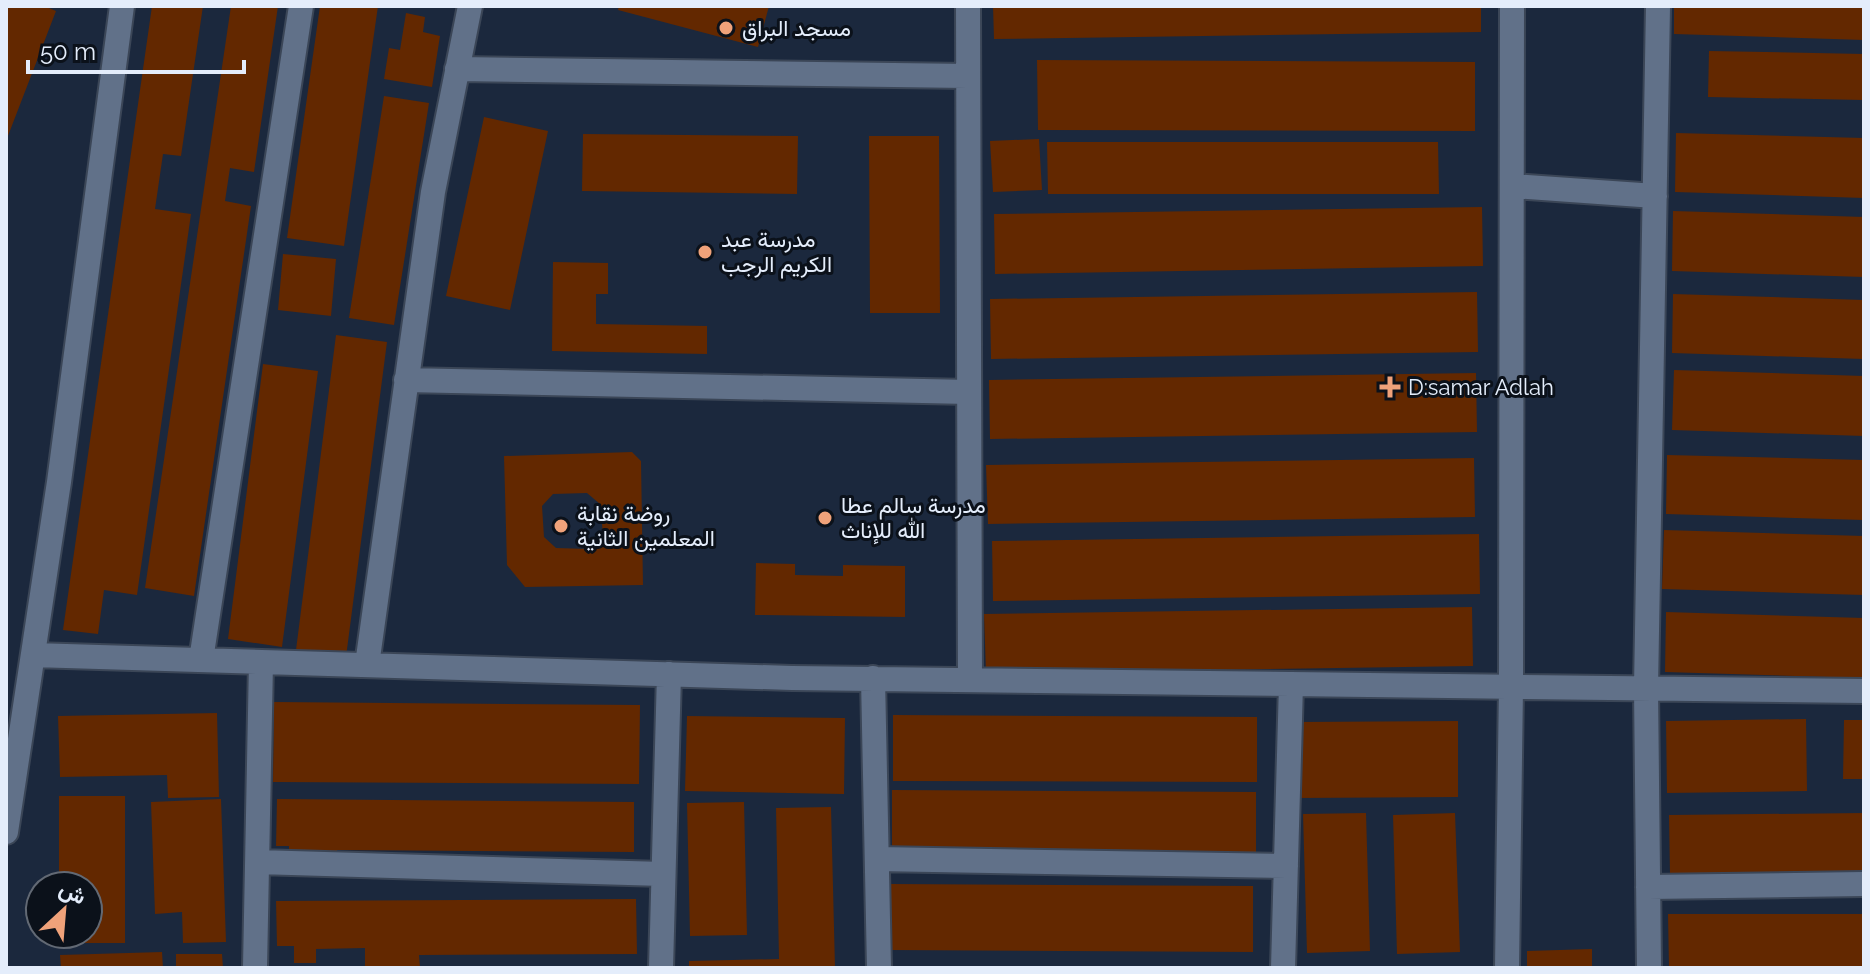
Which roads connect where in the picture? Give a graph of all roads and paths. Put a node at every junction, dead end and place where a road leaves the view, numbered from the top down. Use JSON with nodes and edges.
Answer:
{"nodes":[{"id":1,"x":122,"y":6,"type":"edge"},
{"id":2,"x":301,"y":6,"type":"edge"},
{"id":3,"x":470,"y":6,"type":"edge"},
{"id":4,"x":968,"y":6,"type":"edge"},
{"id":5,"x":1512,"y":6,"type":"edge"},
{"id":6,"x":1658,"y":6,"type":"edge"},
{"id":7,"x":457,"y":69,"type":"junction"},
{"id":8,"x":968,"y":76,"type":"junction"},
{"id":9,"x":1512,"y":186,"type":"junction"},
{"id":10,"x":1655,"y":196,"type":"junction"},
{"id":11,"x":406,"y":380,"type":"junction"},
{"id":12,"x":969,"y":392,"type":"junction"},
{"id":13,"x":33,"y":655,"type":"junction"},
{"id":14,"x":201,"y":660,"type":"junction"},
{"id":15,"x":261,"y":662,"type":"junction"},
{"id":16,"x":367,"y":665,"type":"junction"},
{"id":17,"x":669,"y":674,"type":"junction"},
{"id":18,"x":873,"y":678,"type":"junction"},
{"id":19,"x":970,"y":680,"type":"junction"},
{"id":20,"x":1291,"y":684,"type":"junction"},
{"id":21,"x":1511,"y":687,"type":"junction"},
{"id":22,"x":1646,"y":688,"type":"junction"},
{"id":23,"x":1864,"y":691,"type":"edge"},
{"id":24,"x":6,"y":832,"type":"edge"},
{"id":25,"x":877,"y":859,"type":"junction"},
{"id":26,"x":258,"y":862,"type":"junction"},
{"id":27,"x":1286,"y":866,"type":"junction"},
{"id":28,"x":663,"y":874,"type":"junction"},
{"id":29,"x":1864,"y":884,"type":"edge"},
{"id":30,"x":1648,"y":887,"type":"junction"},
{"id":31,"x":255,"y":968,"type":"edge"},
{"id":32,"x":661,"y":968,"type":"edge"},
{"id":33,"x":879,"y":968,"type":"edge"},
{"id":34,"x":1283,"y":968,"type":"edge"},
{"id":35,"x":1507,"y":968,"type":"edge"},
{"id":36,"x":1649,"y":968,"type":"edge"}],
"edges":[{"from":1,"to":13,"type":"street"},
{"from":2,"to":14,"type":"street"},
{"from":3,"to":7,"type":"street"},
{"from":4,"to":8,"type":"street"},
{"from":5,"to":9,"type":"street"},
{"from":6,"to":10,"type":"street"},
{"from":7,"to":8,"type":"street"},
{"from":7,"to":11,"type":"street"},
{"from":8,"to":12,"type":"street"},
{"from":9,"to":10,"type":"street"},
{"from":9,"to":21,"type":"street"},
{"from":10,"to":22,"type":"street"},
{"from":11,"to":12,"type":"street"},
{"from":11,"to":16,"type":"street"},
{"from":12,"to":19,"type":"street"},
{"from":13,"to":14,"type":"street"},
{"from":13,"to":24,"type":"street"},
{"from":14,"to":15,"type":"street"},
{"from":15,"to":16,"type":"street"},
{"from":15,"to":26,"type":"street"},
{"from":16,"to":17,"type":"street"},
{"from":17,"to":18,"type":"street"},
{"from":17,"to":28,"type":"street"},
{"from":18,"to":19,"type":"street"},
{"from":18,"to":25,"type":"street"},
{"from":19,"to":20,"type":"street"},
{"from":20,"to":21,"type":"street"},
{"from":20,"to":27,"type":"street"},
{"from":21,"to":22,"type":"street"},
{"from":21,"to":35,"type":"street"},
{"from":22,"to":23,"type":"street"},
{"from":22,"to":30,"type":"street"},
{"from":25,"to":27,"type":"street"},
{"from":25,"to":33,"type":"street"},
{"from":26,"to":28,"type":"street"},
{"from":26,"to":31,"type":"street"},
{"from":27,"to":34,"type":"street"},
{"from":28,"to":32,"type":"street"},
{"from":29,"to":30,"type":"street"},
{"from":30,"to":36,"type":"street"}]}
